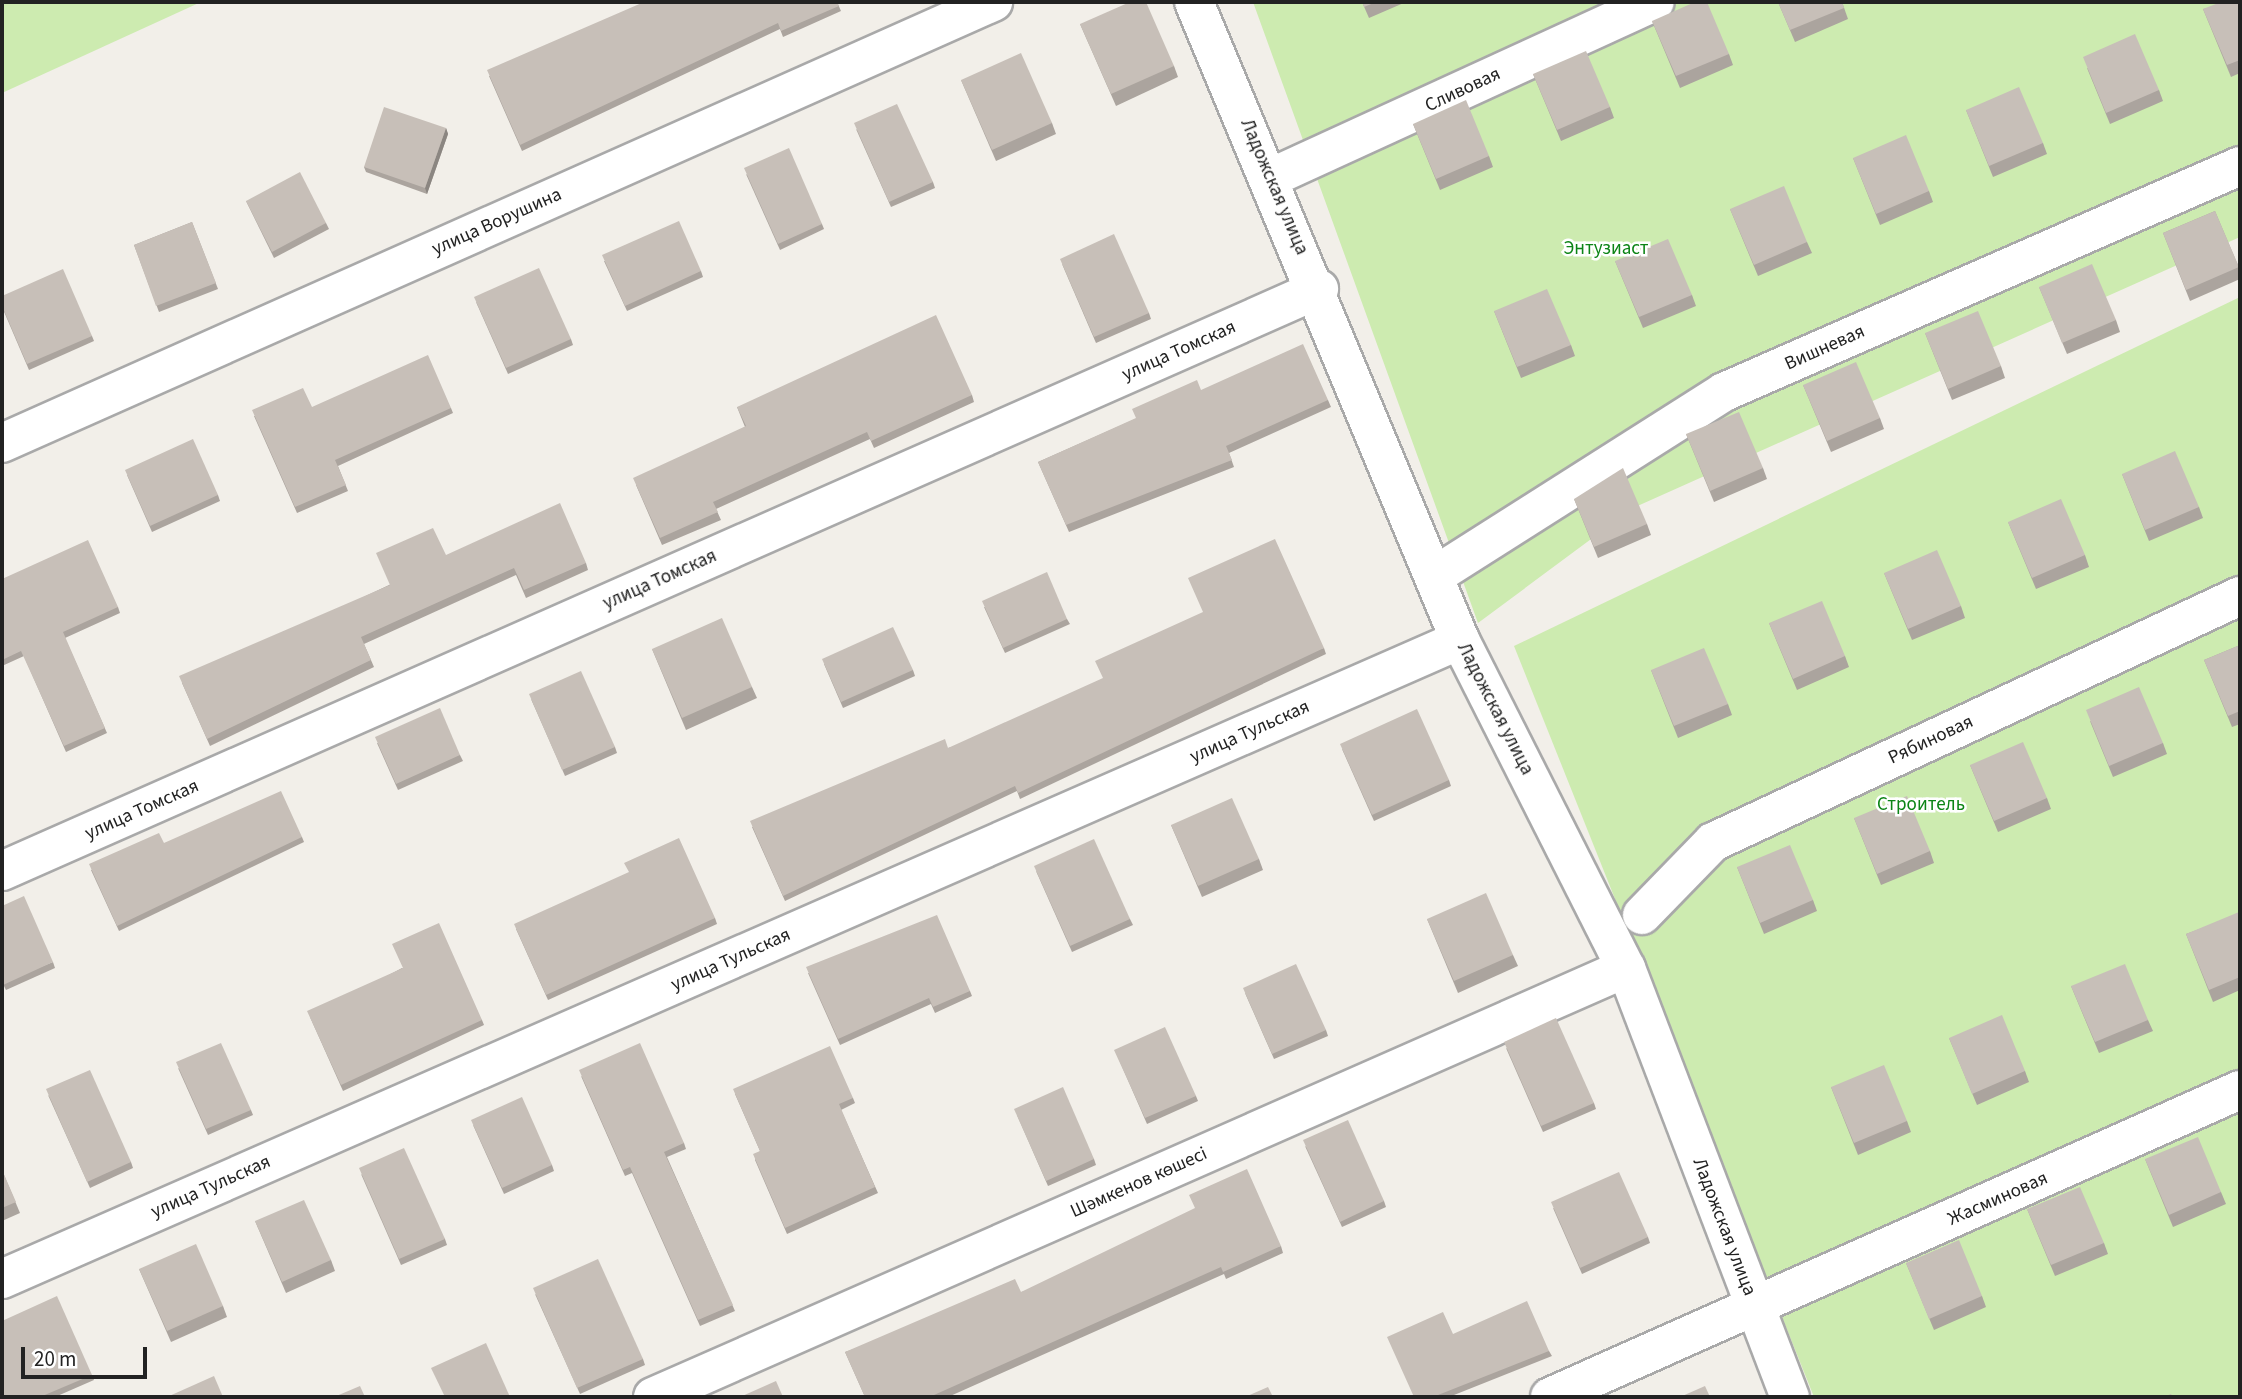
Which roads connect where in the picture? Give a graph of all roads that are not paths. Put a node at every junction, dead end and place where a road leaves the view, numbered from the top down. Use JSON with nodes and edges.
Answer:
{"nodes":[{"id":1,"x":993,"y":2,"type":"edge"},
{"id":2,"x":1655,"y":2,"type":"edge"},
{"id":3,"x":1200,"y":8,"type":"edge"},
{"id":4,"x":2240,"y":166,"type":"edge"},
{"id":5,"x":1270,"y":178,"type":"junction"},
{"id":6,"x":1319,"y":289,"type":"junction"},
{"id":7,"x":2,"y":443,"type":"edge"},
{"id":8,"x":1434,"y":576,"type":"junction"},
{"id":9,"x":2240,"y":596,"type":"edge"},
{"id":10,"x":1460,"y":640,"type":"junction"},
{"id":11,"x":2,"y":871,"type":"edge"},
{"id":12,"x":1642,"y":915,"type":"dead end"},
{"id":13,"x":1626,"y":968,"type":"junction"},
{"id":14,"x":2240,"y":1090,"type":"edge"},
{"id":15,"x":2,"y":1279,"type":"edge"},
{"id":16,"x":1755,"y":1308,"type":"junction"},
{"id":17,"x":653,"y":1397,"type":"edge"},
{"id":18,"x":1550,"y":1397,"type":"edge"},
{"id":19,"x":1790,"y":1397,"type":"edge"}],
"edges":[{"from":1,"to":7,"type":"street","name":"улица Ворушина"},
{"from":2,"to":5,"type":"street","name":"Сливовая"},
{"from":3,"to":5,"type":"street","name":"Ладожская улица"},
{"from":4,"to":8,"type":"street","name":"Вишневая"},
{"from":5,"to":6,"type":"street","name":"Ладожская улица"},
{"from":6,"to":8,"type":"street","name":"Ладожская улица"},
{"from":6,"to":11,"type":"street","name":"улица Томская"},
{"from":8,"to":10,"type":"street","name":"Ладожская улица"},
{"from":9,"to":12,"type":"street","name":"Рябиновая"},
{"from":10,"to":13,"type":"street","name":"Ладожская улица"},
{"from":10,"to":15,"type":"street","name":"улица Тульская"},
{"from":13,"to":16,"type":"street","name":"Ладожская улица"},
{"from":13,"to":17,"type":"street","name":"Шәмкенов көшесі"},
{"from":14,"to":16,"type":"street","name":"Жасминовая"},
{"from":16,"to":18,"type":"street","name":"Жасминовая"},
{"from":16,"to":19,"type":"street","name":"Ладожская улица"}]}
